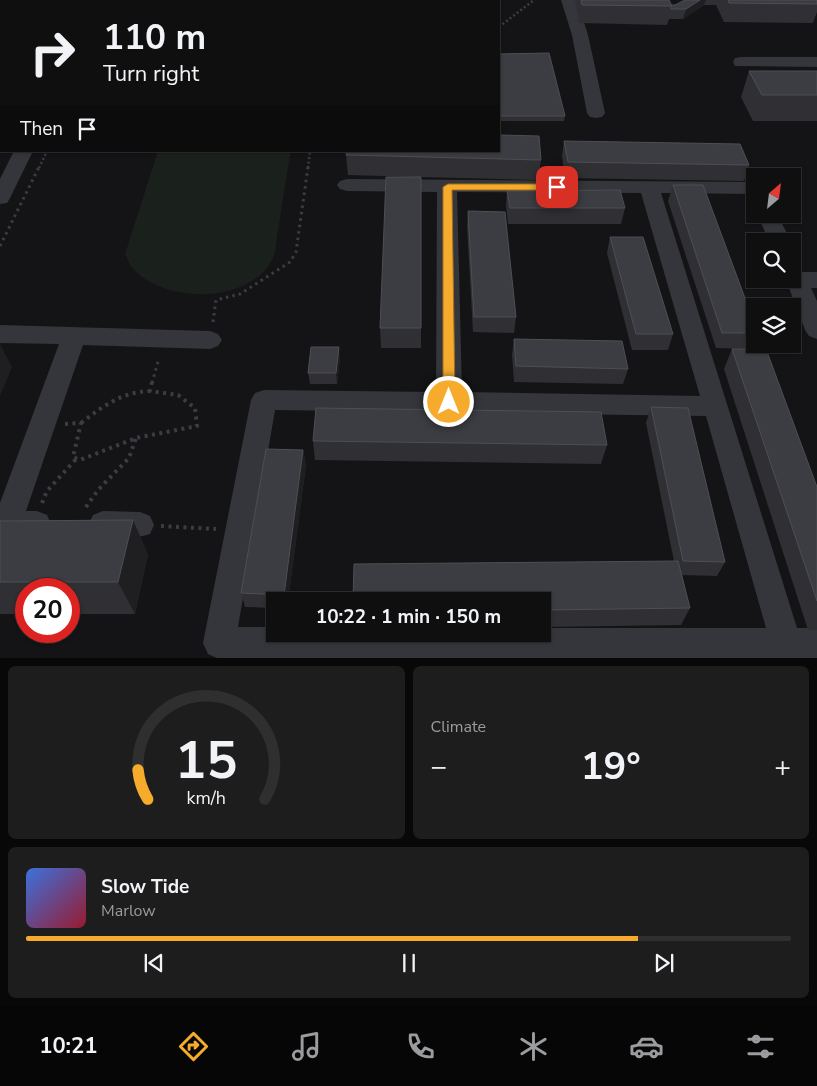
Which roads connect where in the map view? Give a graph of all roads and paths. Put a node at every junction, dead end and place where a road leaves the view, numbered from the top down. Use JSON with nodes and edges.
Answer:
{"nodes":[{"id":1,"x":534,"y":0,"type":"edge"},
{"id":2,"x":569,"y":0,"type":"edge"},
{"id":3,"x":500,"y":26,"type":"edge"},
{"id":4,"x":741,"y":62,"type":"dead end"},
{"id":5,"x":817,"y":62,"type":"edge"},
{"id":6,"x":596,"y":113,"type":"dead end"},
{"id":7,"x":47,"y":152,"type":"edge"},
{"id":8,"x":310,"y":152,"type":"edge"},
{"id":9,"x":14,"y":158,"type":"edge"},
{"id":10,"x":347,"y":185,"type":"dead end"},
{"id":11,"x":448,"y":187,"type":"junction"},
{"id":12,"x":649,"y":187,"type":"junction"},
{"id":13,"x":746,"y":188,"type":"edge"},
{"id":14,"x":0,"y":198,"type":"edge"},
{"id":15,"x":0,"y":246,"type":"edge"},
{"id":16,"x":802,"y":277,"type":"edge"},
{"id":17,"x":817,"y":330,"type":"edge"},
{"id":18,"x":0,"y":334,"type":"edge"},
{"id":19,"x":74,"y":336,"type":"junction"},
{"id":20,"x":164,"y":338,"type":"junction"},
{"id":21,"x":210,"y":340,"type":"joint"},
{"id":22,"x":150,"y":391,"type":"junction"},
{"id":23,"x":449,"y":402,"type":"junction"},
{"id":24,"x":716,"y":406,"type":"junction"},
{"id":25,"x":81,"y":423,"type":"junction"},
{"id":26,"x":42,"y":425,"type":"junction"},
{"id":27,"x":136,"y":438,"type":"junction"},
{"id":28,"x":77,"y":458,"type":"junction"},
{"id":29,"x":32,"y":524,"type":"junction"},
{"id":30,"x":69,"y":524,"type":"junction"},
{"id":31,"x":140,"y":525,"type":"joint"},
{"id":32,"x":215,"y":538,"type":"dead end"},
{"id":33,"x":786,"y":644,"type":"junction"},
{"id":34,"x":817,"y":644,"type":"edge"}],
"edges":[{"from":1,"to":3,"type":"path"},
{"from":2,"to":6,"type":"street"},
{"from":4,"to":5,"type":"street"},
{"from":7,"to":15,"type":"path"},
{"from":8,"to":21,"type":"path"},
{"from":9,"to":14,"type":"street"},
{"from":10,"to":11,"type":"street"},
{"from":11,"to":12,"type":"street"},
{"from":11,"to":23,"type":"street"},
{"from":12,"to":13,"type":"street"},
{"from":12,"to":24,"type":"street"},
{"from":16,"to":17,"type":"street"},
{"from":18,"to":19,"type":"street"},
{"from":19,"to":20,"type":"street"},
{"from":19,"to":26,"type":"street"},
{"from":20,"to":21,"type":"street"},
{"from":20,"to":22,"type":"path"},
{"from":22,"to":25,"type":"path"},
{"from":22,"to":27,"type":"path"},
{"from":23,"to":24,"type":"street"},
{"from":23,"to":33,"type":"street"},
{"from":24,"to":33,"type":"street"},
{"from":25,"to":26,"type":"path"},
{"from":25,"to":28,"type":"path"},
{"from":26,"to":29,"type":"street"},
{"from":27,"to":28,"type":"path"},
{"from":27,"to":30,"type":"path"},
{"from":28,"to":29,"type":"path"},
{"from":29,"to":30,"type":"street"},
{"from":30,"to":31,"type":"street"},
{"from":31,"to":32,"type":"path"},
{"from":33,"to":34,"type":"street"}]}
